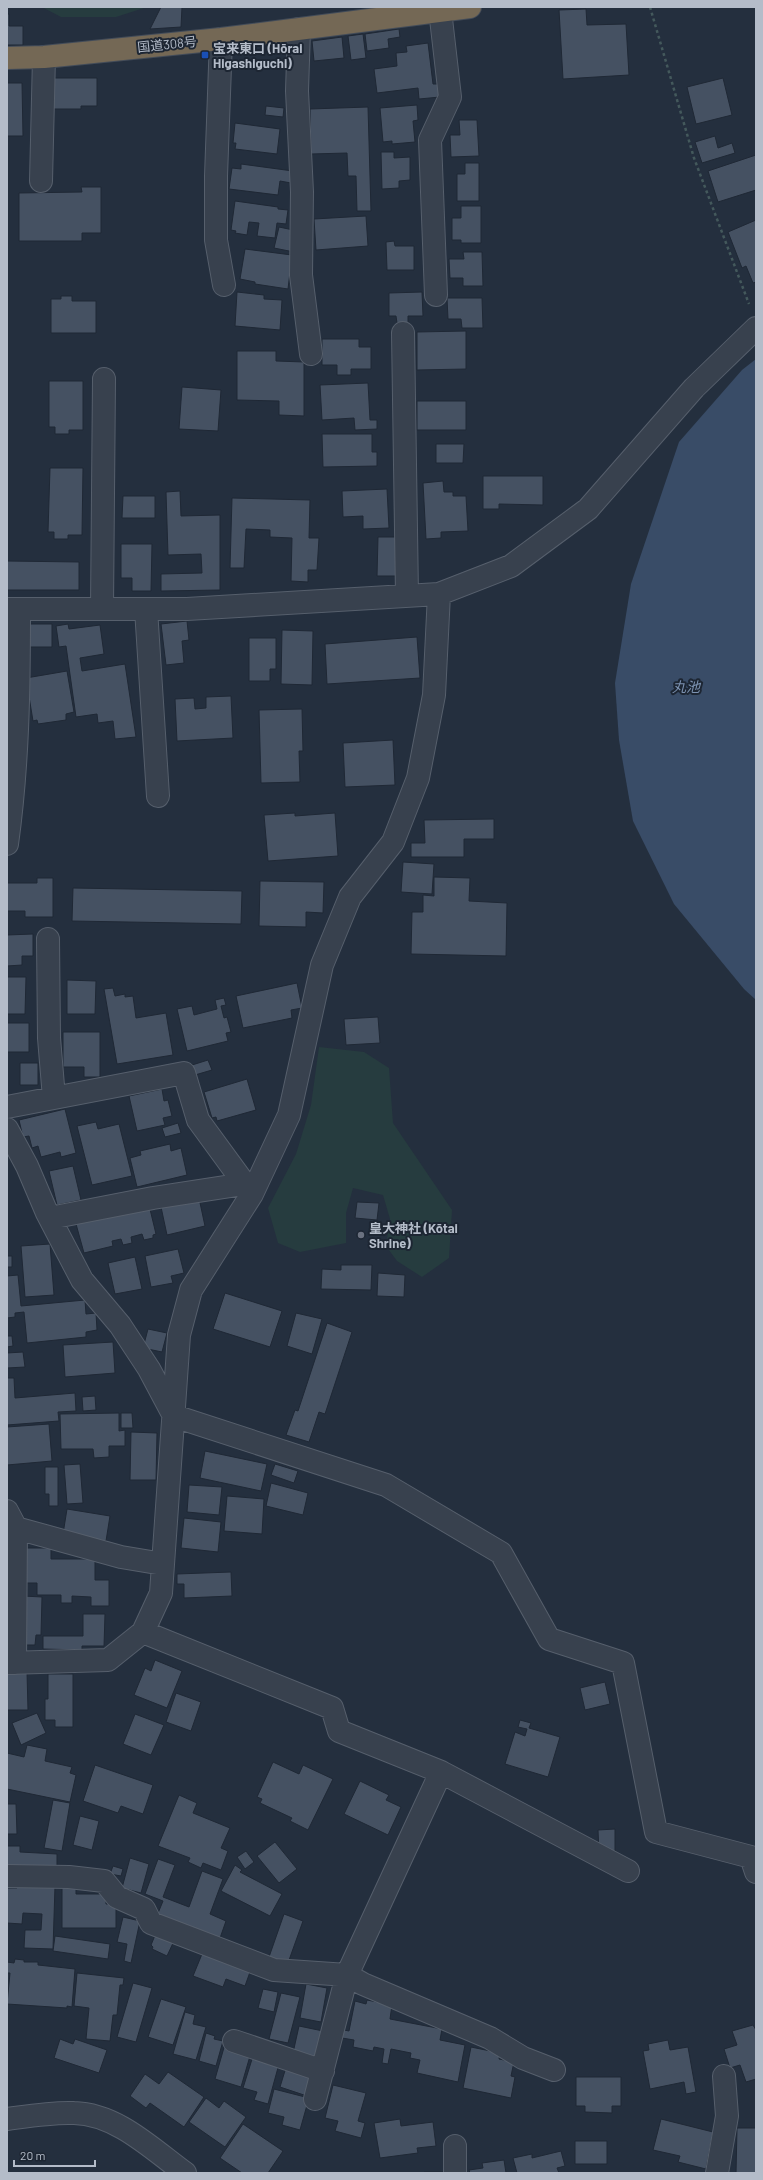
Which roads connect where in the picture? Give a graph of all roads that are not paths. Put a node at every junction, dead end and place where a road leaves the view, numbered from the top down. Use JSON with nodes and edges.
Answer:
{"nodes":[{"id":1,"x":470,"y":7,"type":"edge"},
{"id":2,"x":440,"y":10,"type":"junction"},
{"id":3,"x":299,"y":29,"type":"junction"},
{"id":4,"x":221,"y":39,"type":"junction"},
{"id":5,"x":44,"y":57,"type":"junction"},
{"id":6,"x":7,"y":58,"type":"edge"},
{"id":7,"x":41,"y":181,"type":"dead end"},
{"id":8,"x":224,"y":285,"type":"dead end"},
{"id":9,"x":436,"y":295,"type":"dead end"},
{"id":10,"x":753,"y":319,"type":"edge"},
{"id":11,"x":403,"y":333,"type":"dead end"},
{"id":12,"x":311,"y":354,"type":"dead end"},
{"id":13,"x":104,"y":379,"type":"dead end"},
{"id":14,"x":439,"y":594,"type":"junction"},
{"id":15,"x":407,"y":596,"type":"junction"},
{"id":16,"x":102,"y":608,"type":"junction"},
{"id":17,"x":146,"y":609,"type":"junction"},
{"id":18,"x":13,"y":610,"type":"edge"},
{"id":19,"x":158,"y":796,"type":"dead end"},
{"id":20,"x":7,"y":844,"type":"edge"},
{"id":21,"x":48,"y":939,"type":"dead end"},
{"id":22,"x":54,"y":1098,"type":"junction"},
{"id":23,"x":7,"y":1107,"type":"edge"},
{"id":24,"x":7,"y":1129,"type":"edge"},
{"id":25,"x":248,"y":1189,"type":"junction"},
{"id":26,"x":50,"y":1218,"type":"junction"},
{"id":27,"x":174,"y":1416,"type":"junction"},
{"id":28,"x":12,"y":1519,"type":"edge"},
{"id":29,"x":163,"y":1564,"type":"junction"},
{"id":30,"x":143,"y":1632,"type":"junction"},
{"id":31,"x":11,"y":1663,"type":"edge"},
{"id":32,"x":441,"y":1772,"type":"junction"},
{"id":33,"x":628,"y":1871,"type":"dead end"},
{"id":34,"x":756,"y":1872,"type":"edge"},
{"id":35,"x":7,"y":1876,"type":"edge"},
{"id":36,"x":347,"y":1975,"type":"junction"},
{"id":37,"x":234,"y":2041,"type":"dead end"},
{"id":38,"x":554,"y":2070,"type":"dead end"},
{"id":39,"x":323,"y":2071,"type":"junction"},
{"id":40,"x":724,"y":2076,"type":"dead end"},
{"id":41,"x":315,"y":2099,"type":"dead end"},
{"id":42,"x":7,"y":2119,"type":"edge"},
{"id":43,"x":454,"y":2146,"type":"dead end"},
{"id":44,"x":185,"y":2173,"type":"edge"},
{"id":45,"x":454,"y":2173,"type":"edge"},
{"id":46,"x":717,"y":2173,"type":"edge"}],
"edges":[{"from":1,"to":2,"type":"highway","name":"国道308号"},
{"from":2,"to":3,"type":"highway","name":"国道308号"},
{"from":2,"to":9,"type":"street"},
{"from":3,"to":4,"type":"highway","name":"国道308号"},
{"from":3,"to":12,"type":"street"},
{"from":4,"to":5,"type":"highway","name":"国道308号"},
{"from":4,"to":8,"type":"street"},
{"from":5,"to":6,"type":"highway","name":"国道308号"},
{"from":5,"to":7,"type":"street"},
{"from":10,"to":14,"type":"street"},
{"from":11,"to":15,"type":"street"},
{"from":13,"to":16,"type":"street"},
{"from":14,"to":15,"type":"street"},
{"from":14,"to":25,"type":"street"},
{"from":15,"to":17,"type":"street"},
{"from":16,"to":17,"type":"street"},
{"from":16,"to":18,"type":"street"},
{"from":17,"to":19,"type":"street"},
{"from":18,"to":20,"type":"street"},
{"from":21,"to":22,"type":"street"},
{"from":22,"to":23,"type":"street"},
{"from":22,"to":25,"type":"street"},
{"from":24,"to":26,"type":"street"},
{"from":25,"to":26,"type":"street"},
{"from":25,"to":27,"type":"street"},
{"from":26,"to":27,"type":"street"},
{"from":27,"to":29,"type":"street"},
{"from":27,"to":34,"type":"street"},
{"from":28,"to":29,"type":"street"},
{"from":28,"to":31,"type":"street"},
{"from":29,"to":30,"type":"street"},
{"from":30,"to":31,"type":"street"},
{"from":30,"to":32,"type":"street"},
{"from":32,"to":33,"type":"street"},
{"from":32,"to":36,"type":"street"},
{"from":35,"to":36,"type":"street"},
{"from":36,"to":38,"type":"street"},
{"from":36,"to":39,"type":"street"},
{"from":37,"to":39,"type":"street"},
{"from":39,"to":41,"type":"street"},
{"from":40,"to":46,"type":"street"},
{"from":42,"to":44,"type":"street"},
{"from":43,"to":45,"type":"street"}]}
